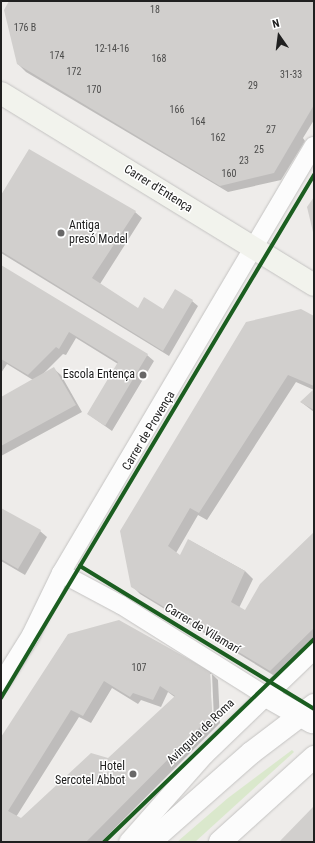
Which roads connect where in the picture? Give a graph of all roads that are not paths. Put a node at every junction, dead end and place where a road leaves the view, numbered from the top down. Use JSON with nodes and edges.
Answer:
{"nodes":[{"id":1,"x":1,"y":93,"type":"edge"},
{"id":2,"x":314,"y":146,"type":"edge"},
{"id":3,"x":254,"y":248,"type":"junction"},
{"id":4,"x":314,"y":285,"type":"edge"},
{"id":5,"x":61,"y":573,"type":"junction"},
{"id":6,"x":314,"y":650,"type":"edge"},
{"id":7,"x":1,"y":683,"type":"edge"},
{"id":8,"x":266,"y":696,"type":"junction"},
{"id":9,"x":309,"y":715,"type":"edge"},
{"id":10,"x":314,"y":756,"type":"edge"},
{"id":11,"x":128,"y":842,"type":"edge"},
{"id":12,"x":150,"y":842,"type":"edge"},
{"id":13,"x":220,"y":842,"type":"edge"}],
"edges":[{"from":1,"to":3,"type":"main road","name":"Carrer d'Entença"},
{"from":2,"to":3,"type":"street","name":"Carrer de Provença"},
{"from":3,"to":4,"type":"main road","name":"Carrer d'Entença"},
{"from":3,"to":5,"type":"street","name":"Carrer de Provença"},
{"from":5,"to":7,"type":"street","name":"Carrer de Provença"},
{"from":5,"to":8,"type":"street","name":"Carrer de Vilamarí"},
{"from":6,"to":8,"type":"street","name":"Avinguda de Roma"},
{"from":8,"to":9,"type":"street"},
{"from":8,"to":11,"type":"street","name":"Avinguda de Roma"},
{"from":9,"to":12,"type":"street"},
{"from":10,"to":13,"type":"street"}]}
